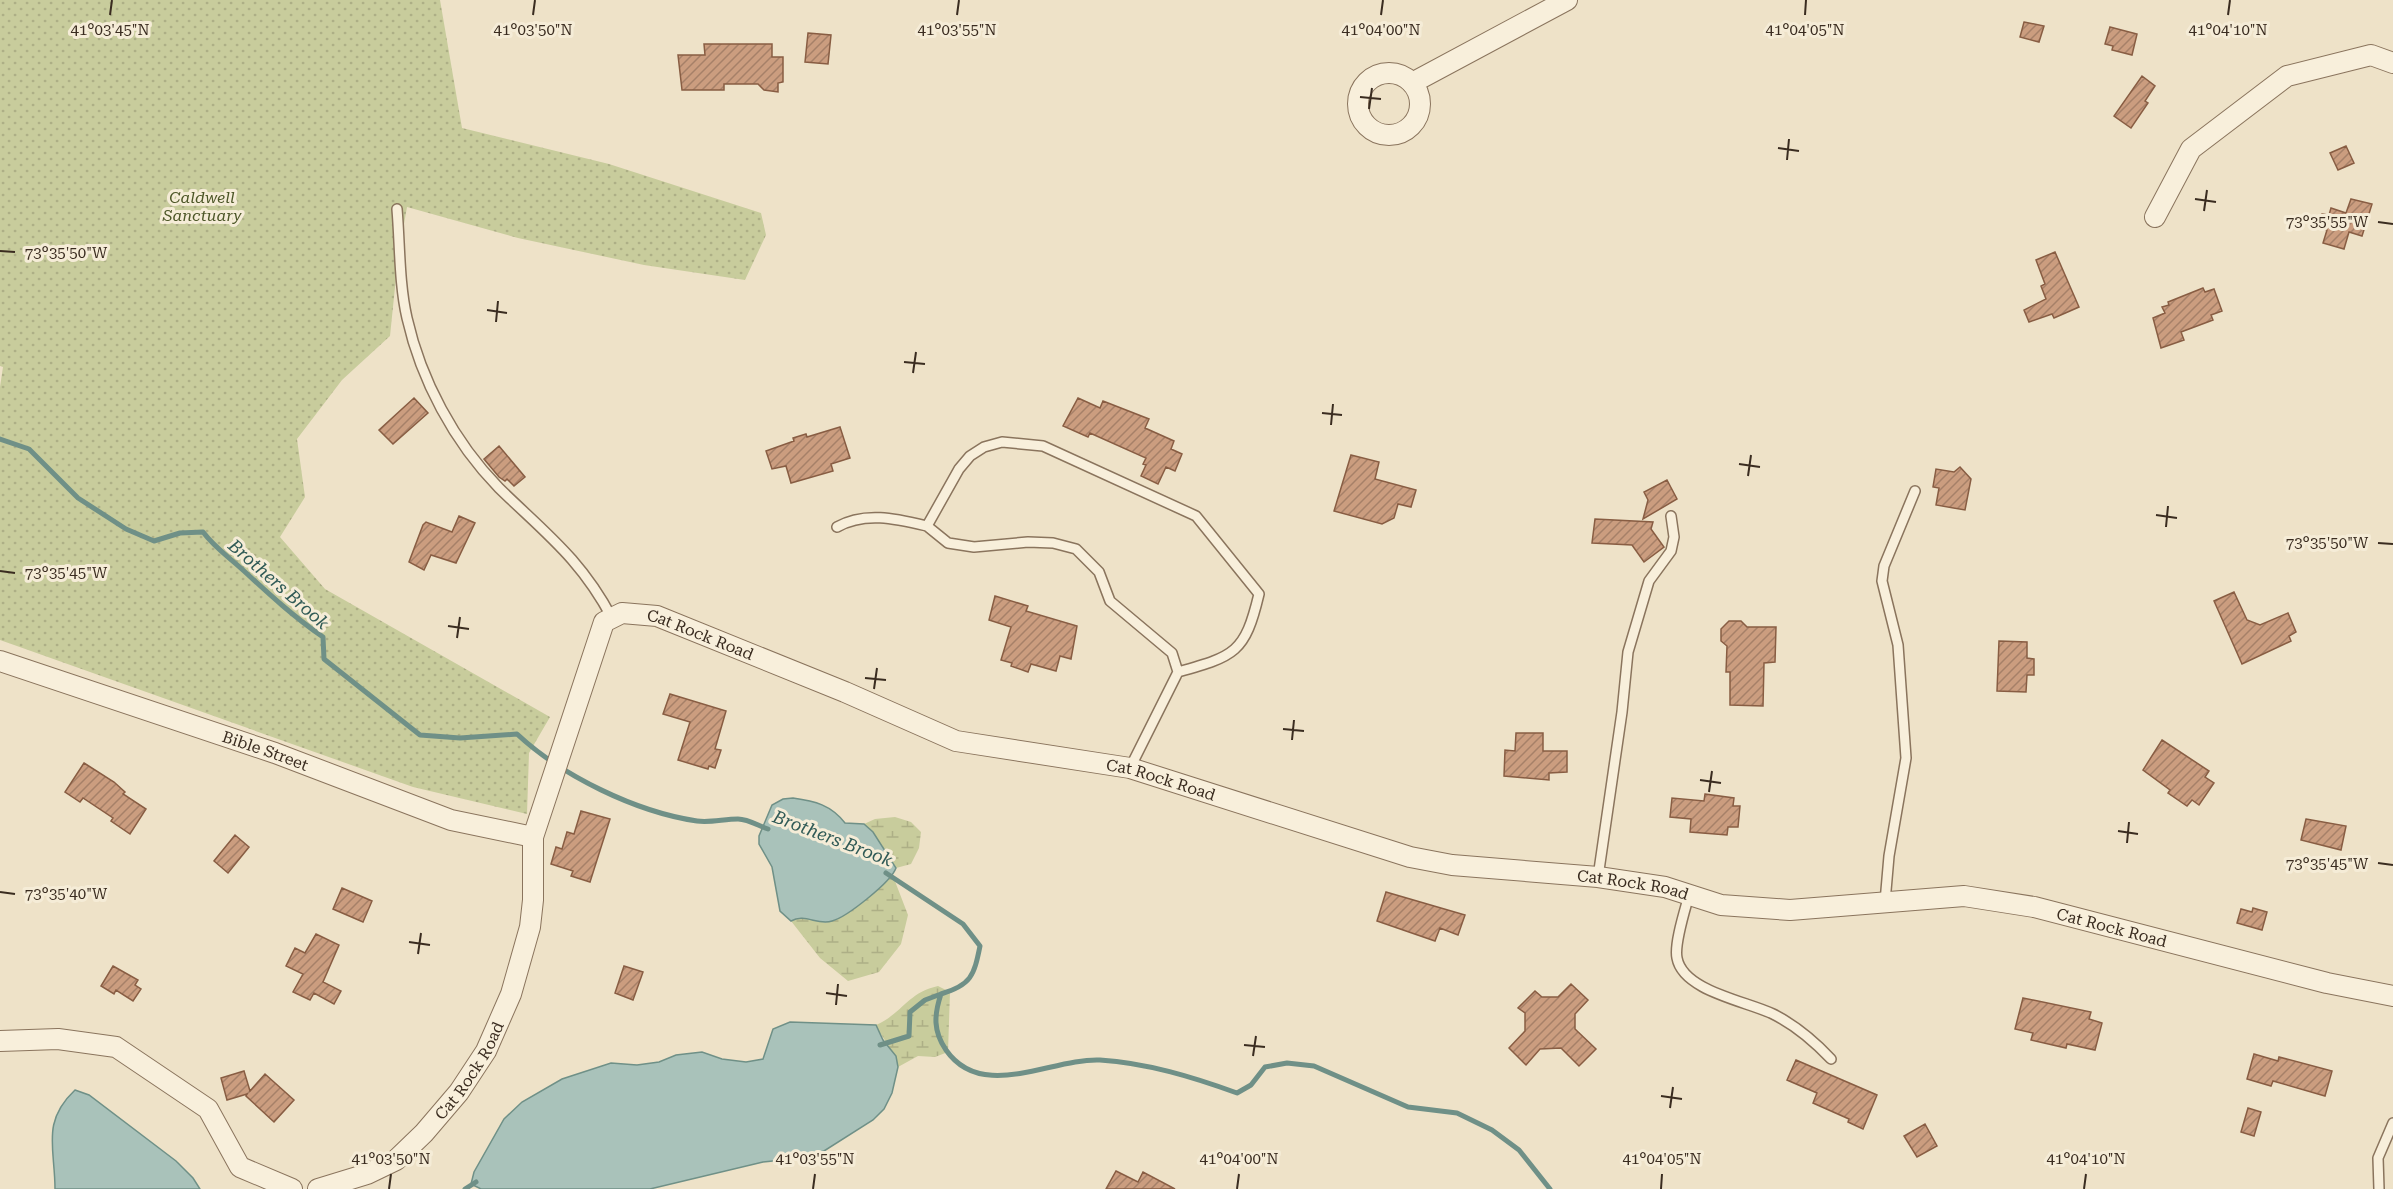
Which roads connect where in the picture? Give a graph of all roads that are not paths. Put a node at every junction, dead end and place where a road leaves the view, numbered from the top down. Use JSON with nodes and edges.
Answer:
{"nodes":[{"id":1,"x":1567,"y":0,"type":"edge"},
{"id":2,"x":2393,"y":63,"type":"edge"},
{"id":3,"x":1412,"y":83,"type":"dead end"},
{"id":4,"x":397,"y":209,"type":"dead end"},
{"id":5,"x":2155,"y":217,"type":"dead end"},
{"id":6,"x":1914,"y":490,"type":"dead end"},
{"id":7,"x":1671,"y":516,"type":"dead end"},
{"id":8,"x":927,"y":526,"type":"junction"},
{"id":9,"x":837,"y":527,"type":"dead end"},
{"id":10,"x":612,"y":618,"type":"junction"},
{"id":11,"x":0,"y":660,"type":"edge"},
{"id":12,"x":1178,"y":672,"type":"junction"},
{"id":13,"x":1130,"y":768,"type":"junction"},
{"id":14,"x":533,"y":837,"type":"junction"},
{"id":15,"x":1598,"y":877,"type":"junction"},
{"id":16,"x":1689,"y":895,"type":"junction"},
{"id":17,"x":1885,"y":902,"type":"junction"},
{"id":18,"x":2393,"y":996,"type":"edge"},
{"id":19,"x":0,"y":1041,"type":"edge"},
{"id":20,"x":1831,"y":1059,"type":"dead end"},
{"id":21,"x":2393,"y":1123,"type":"edge"},
{"id":22,"x":369,"y":1182,"type":"edge"},
{"id":23,"x":292,"y":1189,"type":"edge"},
{"id":24,"x":318,"y":1189,"type":"edge"},
{"id":25,"x":2379,"y":1189,"type":"edge"}],
"edges":[{"from":1,"to":3,"type":"street"},
{"from":2,"to":5,"type":"street"},
{"from":4,"to":10,"type":"lane"},
{"from":6,"to":17,"type":"lane"},
{"from":7,"to":15,"type":"lane"},
{"from":8,"to":9,"type":"lane"},
{"from":8,"to":12,"type":"lane"},
{"from":8,"to":12,"type":"lane"},
{"from":10,"to":13,"type":"street","name":"Cat Rock Road"},
{"from":10,"to":14,"type":"street","name":"Cat Rock Road"},
{"from":11,"to":14,"type":"street","name":"Bible Street"},
{"from":12,"to":13,"type":"lane"},
{"from":13,"to":15,"type":"street","name":"Cat Rock Road"},
{"from":14,"to":22,"type":"street","name":"Cat Rock Road"},
{"from":15,"to":16,"type":"street","name":"Cat Rock Road"},
{"from":16,"to":17,"type":"street","name":"Cat Rock Road"},
{"from":16,"to":20,"type":"lane"},
{"from":17,"to":18,"type":"street","name":"Cat Rock Road"},
{"from":19,"to":23,"type":"street"},
{"from":21,"to":25,"type":"lane"},
{"from":22,"to":24,"type":"street","name":"Cat Rock Road"}]}
